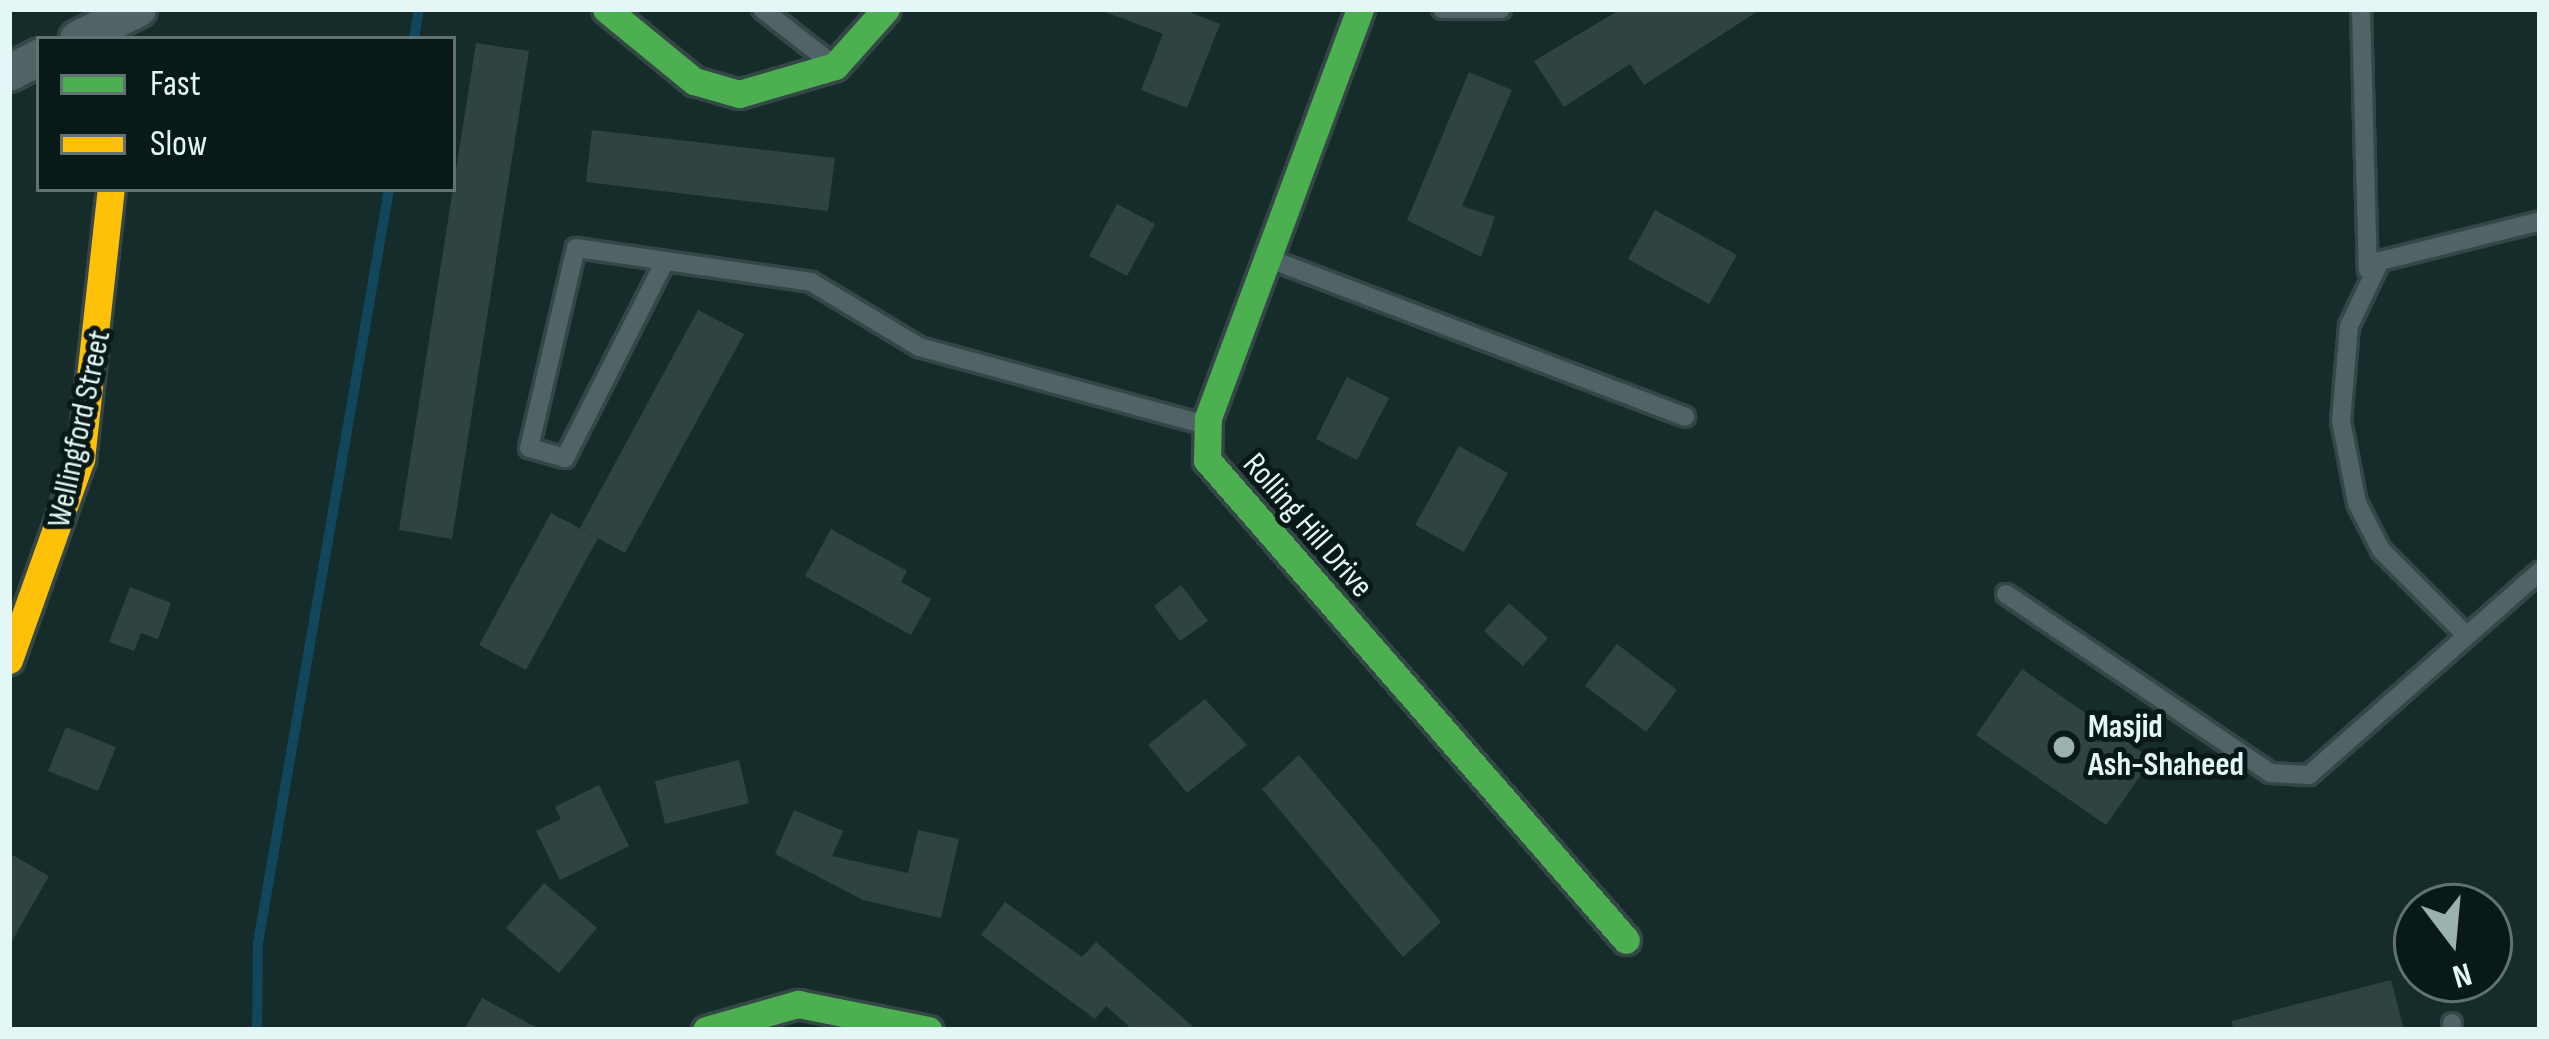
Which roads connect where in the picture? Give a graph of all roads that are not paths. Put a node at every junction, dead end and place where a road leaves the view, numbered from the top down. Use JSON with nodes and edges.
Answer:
{"nodes":[{"id":1,"x":138,"y":9,"type":"edge"},
{"id":2,"x":606,"y":9,"type":"edge"},
{"id":3,"x":762,"y":9,"type":"edge"},
{"id":4,"x":886,"y":9,"type":"edge"},
{"id":5,"x":1360,"y":9,"type":"edge"},
{"id":6,"x":1442,"y":9,"type":"edge"},
{"id":7,"x":1501,"y":9,"type":"edge"},
{"id":8,"x":2361,"y":9,"type":"edge"},
{"id":9,"x":96,"y":29,"type":"edge"},
{"id":10,"x":36,"y":60,"type":"edge"},
{"id":11,"x":835,"y":66,"type":"junction"},
{"id":12,"x":9,"y":73,"type":"edge"},
{"id":13,"x":111,"y":192,"type":"edge"},
{"id":14,"x":2540,"y":221,"type":"edge"},
{"id":15,"x":1265,"y":256,"type":"junction"},
{"id":16,"x":665,"y":261,"type":"junction"},
{"id":17,"x":2368,"y":270,"type":"junction"},
{"id":18,"x":1684,"y":417,"type":"dead end"},
{"id":19,"x":1207,"y":425,"type":"junction"},
{"id":20,"x":2540,"y":571,"type":"edge"},
{"id":21,"x":2006,"y":594,"type":"dead end"},
{"id":22,"x":2466,"y":635,"type":"junction"},
{"id":23,"x":9,"y":660,"type":"edge"},
{"id":24,"x":1626,"y":940,"type":"dead end"},
{"id":25,"x":706,"y":1030,"type":"edge"},
{"id":26,"x":928,"y":1030,"type":"edge"}],
"edges":[{"from":1,"to":9,"type":"street"},
{"from":2,"to":11,"type":"street"},
{"from":3,"to":11,"type":"lane"},
{"from":4,"to":11,"type":"street"},
{"from":5,"to":15,"type":"street","name":"Rolling Hill Drive"},
{"from":6,"to":7,"type":"lane"},
{"from":8,"to":17,"type":"lane"},
{"from":10,"to":12,"type":"street"},
{"from":13,"to":23,"type":"street","name":"Wellingford Street"},
{"from":14,"to":17,"type":"lane"},
{"from":15,"to":18,"type":"lane"},
{"from":15,"to":19,"type":"street","name":"Rolling Hill Drive"},
{"from":16,"to":16,"type":"lane"},
{"from":16,"to":19,"type":"lane"},
{"from":17,"to":22,"type":"lane"},
{"from":19,"to":24,"type":"street","name":"Rolling Hill Drive"},
{"from":20,"to":22,"type":"lane"},
{"from":21,"to":22,"type":"lane"},
{"from":25,"to":26,"type":"street"}]}
